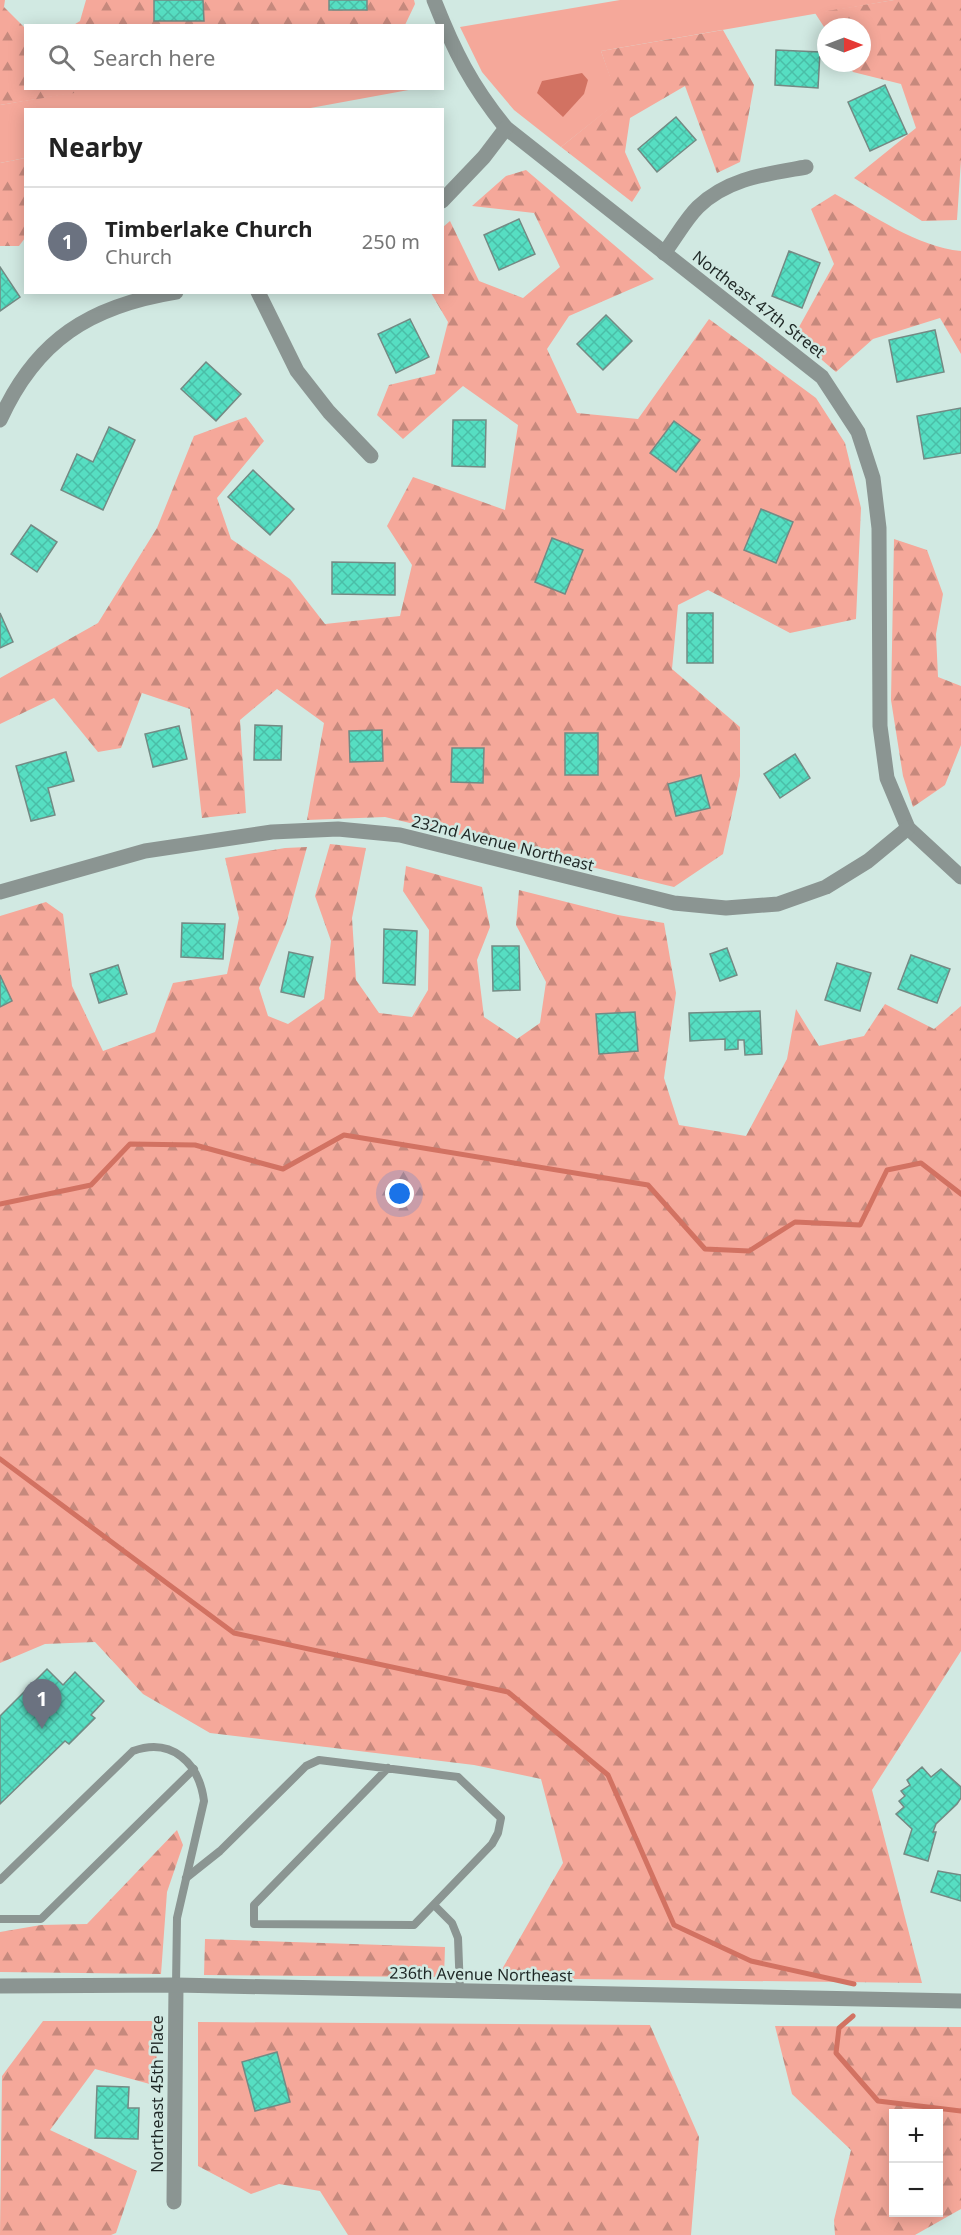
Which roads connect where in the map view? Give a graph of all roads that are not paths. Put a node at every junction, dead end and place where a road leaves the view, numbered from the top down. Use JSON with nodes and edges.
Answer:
{"nodes":[{"id":1,"x":434,"y":0,"type":"edge"},
{"id":2,"x":443,"y":24,"type":"edge"},
{"id":3,"x":444,"y":26,"type":"edge"},
{"id":4,"x":506,"y":128,"type":"junction"},
{"id":5,"x":806,"y":166,"type":"dead end"},
{"id":6,"x":444,"y":199,"type":"edge"},
{"id":7,"x":664,"y":253,"type":"junction"},
{"id":8,"x":167,"y":294,"type":"edge"},
{"id":9,"x":259,"y":294,"type":"edge"},
{"id":10,"x":0,"y":420,"type":"edge"},
{"id":11,"x":371,"y":456,"type":"dead end"},
{"id":12,"x":908,"y":828,"type":"junction"},
{"id":13,"x":961,"y":877,"type":"edge"},
{"id":14,"x":0,"y":892,"type":"edge"},
{"id":15,"x":388,"y":1768,"type":"junction"},
{"id":16,"x":194,"y":1769,"type":"junction"},
{"id":17,"x":186,"y":1878,"type":"junction"},
{"id":18,"x":0,"y":1880,"type":"edge"},
{"id":19,"x":435,"y":1906,"type":"junction"},
{"id":20,"x":0,"y":1919,"type":"edge"},
{"id":21,"x":176,"y":1985,"type":"junction"},
{"id":22,"x":0,"y":1986,"type":"edge"},
{"id":23,"x":460,"y":1991,"type":"junction"},
{"id":24,"x":961,"y":2001,"type":"edge"},
{"id":25,"x":174,"y":2202,"type":"dead end"}],
"edges":[{"from":1,"to":2,"type":"street","name":"Northeast 47th Street"},
{"from":3,"to":4,"type":"street","name":"Northeast 47th Street"},
{"from":4,"to":6,"type":"street"},
{"from":4,"to":7,"type":"street","name":"Northeast 47th Street"},
{"from":5,"to":7,"type":"street"},
{"from":7,"to":12,"type":"street","name":"Northeast 47th Street"},
{"from":8,"to":10,"type":"street"},
{"from":9,"to":11,"type":"street"},
{"from":12,"to":13,"type":"street"},
{"from":12,"to":14,"type":"street","name":"232nd Avenue Northeast"},
{"from":15,"to":17,"type":"lane"},
{"from":15,"to":19,"type":"lane"},
{"from":15,"to":19,"type":"lane"},
{"from":16,"to":17,"type":"lane"},
{"from":16,"to":18,"type":"lane"},
{"from":16,"to":20,"type":"lane"},
{"from":17,"to":21,"type":"lane"},
{"from":19,"to":23,"type":"lane"},
{"from":21,"to":22,"type":"street","name":"236th Avenue Northeast"},
{"from":21,"to":23,"type":"street","name":"236th Avenue Northeast"},
{"from":21,"to":25,"type":"street","name":"Northeast 45th Place"},
{"from":23,"to":24,"type":"street","name":"236th Avenue Northeast"}]}
